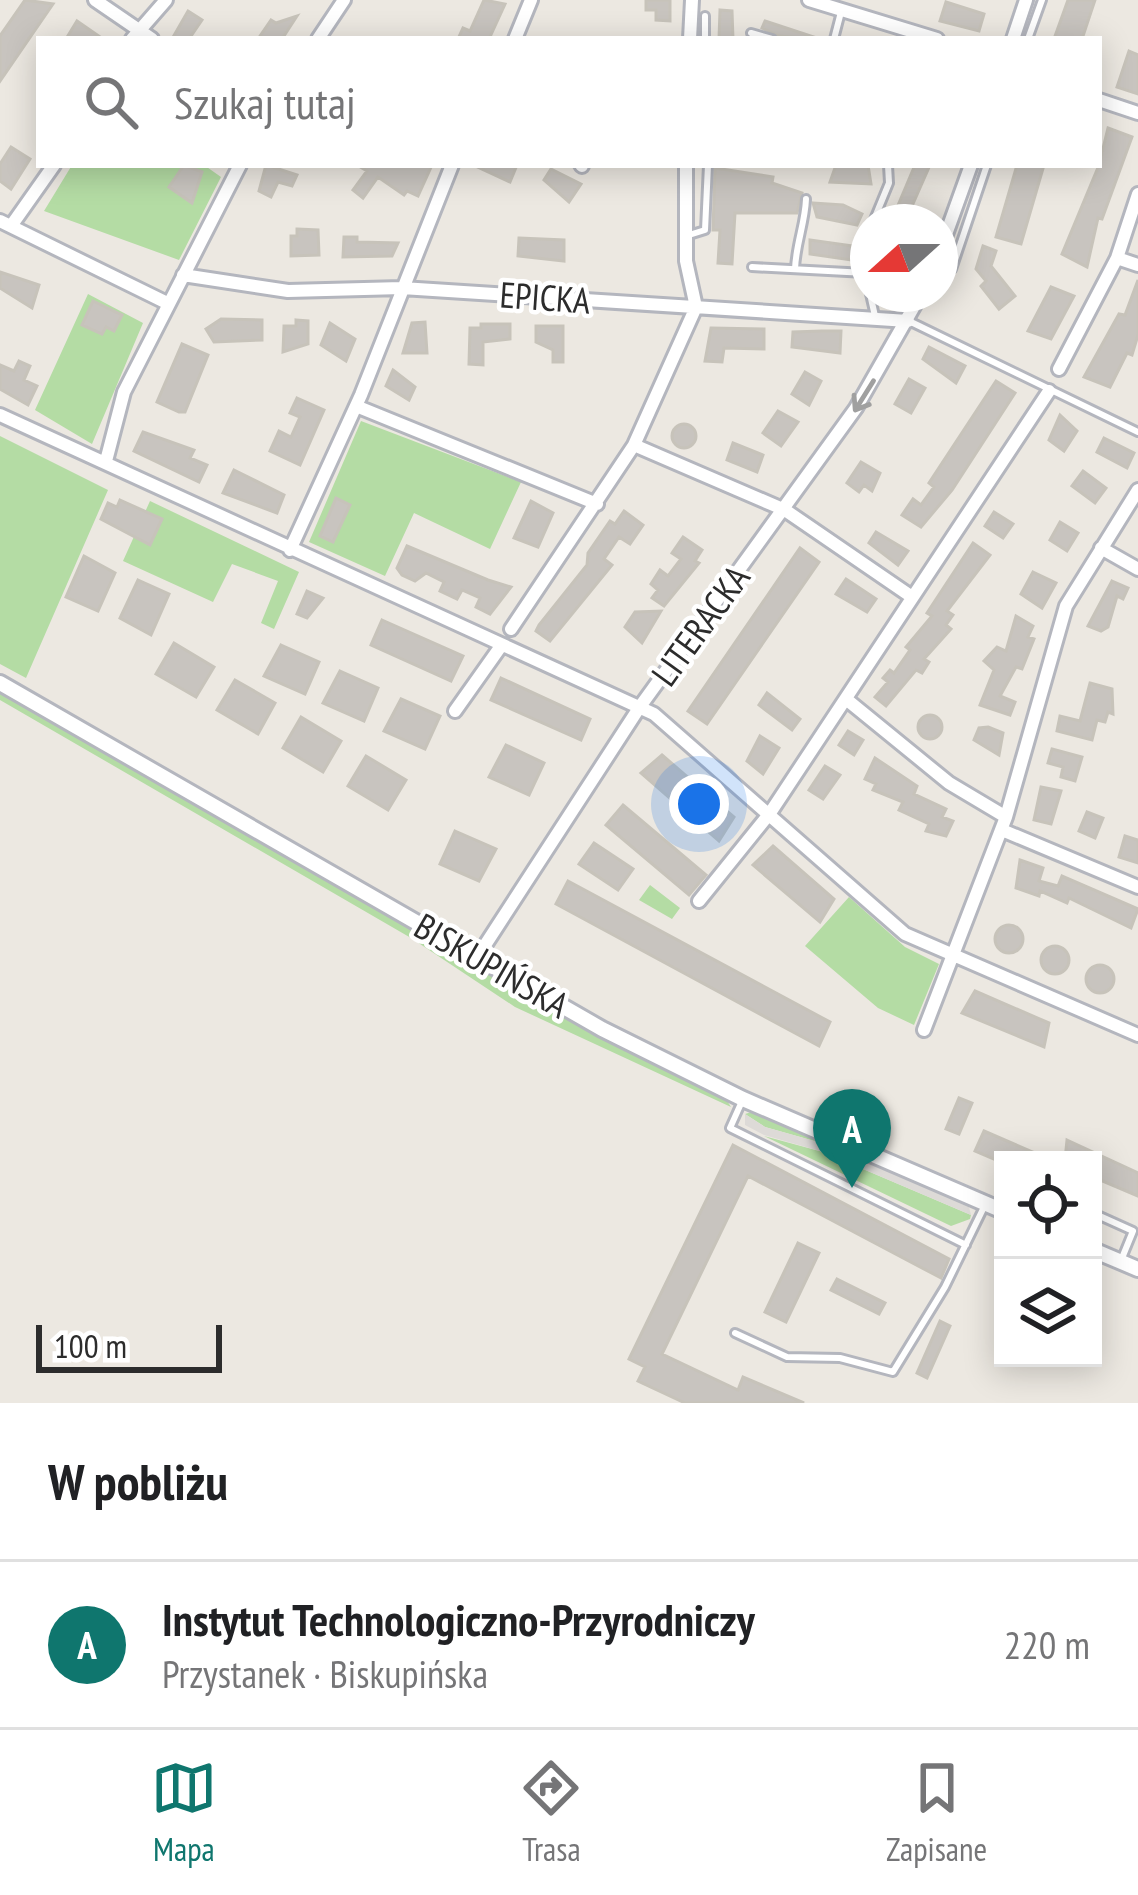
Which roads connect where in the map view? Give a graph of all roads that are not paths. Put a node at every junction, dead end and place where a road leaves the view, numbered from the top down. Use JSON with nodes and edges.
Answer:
{"nodes":[{"id":1,"x":94,"y":0,"type":"edge"},
{"id":2,"x":166,"y":0,"type":"edge"},
{"id":3,"x":344,"y":0,"type":"edge"},
{"id":4,"x":531,"y":0,"type":"edge"},
{"id":5,"x":692,"y":0,"type":"edge"},
{"id":6,"x":809,"y":0,"type":"edge"},
{"id":7,"x":1026,"y":0,"type":"edge"},
{"id":8,"x":1042,"y":0,"type":"edge"},
{"id":9,"x":843,"y":4,"type":"edge"},
{"id":10,"x":706,"y":16,"type":"dead end"},
{"id":11,"x":751,"y":33,"type":"dead end"},
{"id":12,"x":136,"y":34,"type":"edge"},
{"id":13,"x":320,"y":36,"type":"edge"},
{"id":14,"x":516,"y":36,"type":"edge"},
{"id":15,"x":690,"y":36,"type":"edge"},
{"id":16,"x":705,"y":36,"type":"edge"},
{"id":17,"x":762,"y":36,"type":"edge"},
{"id":18,"x":835,"y":36,"type":"edge"},
{"id":19,"x":930,"y":36,"type":"edge"},
{"id":20,"x":1014,"y":36,"type":"edge"},
{"id":21,"x":1029,"y":36,"type":"edge"},
{"id":22,"x":1102,"y":101,"type":"edge"},
{"id":23,"x":1138,"y":112,"type":"edge"},
{"id":24,"x":52,"y":168,"type":"edge"},
{"id":25,"x":238,"y":168,"type":"edge"},
{"id":26,"x":451,"y":168,"type":"edge"},
{"id":27,"x":686,"y":168,"type":"edge"},
{"id":28,"x":708,"y":168,"type":"edge"},
{"id":29,"x":888,"y":168,"type":"edge"},
{"id":30,"x":970,"y":168,"type":"edge"},
{"id":31,"x":986,"y":168,"type":"edge"},
{"id":32,"x":1138,"y":194,"type":"edge"},
{"id":33,"x":806,"y":199,"type":"dead end"},
{"id":34,"x":880,"y":204,"type":"edge"},
{"id":35,"x":957,"y":204,"type":"edge"},
{"id":36,"x":5,"y":224,"type":"edge"},
{"id":37,"x":686,"y":235,"type":"junction"},
{"id":38,"x":958,"y":251,"type":"edge"},
{"id":39,"x":1117,"y":258,"type":"junction"},
{"id":40,"x":1138,"y":265,"type":"edge"},
{"id":41,"x":752,"y":267,"type":"dead end"},
{"id":42,"x":795,"y":269,"type":"junction"},
{"id":43,"x":850,"y":272,"type":"edge"},
{"id":44,"x":184,"y":274,"type":"junction"},
{"id":45,"x":402,"y":288,"type":"junction"},
{"id":46,"x":166,"y":302,"type":"junction"},
{"id":47,"x":696,"y":307,"type":"junction"},
{"id":48,"x":874,"y":312,"type":"edge"},
{"id":49,"x":912,"y":312,"type":"edge"},
{"id":50,"x":875,"y":316,"type":"junction"},
{"id":51,"x":908,"y":321,"type":"junction"},
{"id":52,"x":1059,"y":369,"type":"dead end"},
{"id":53,"x":1049,"y":391,"type":"junction"},
{"id":54,"x":356,"y":406,"type":"junction"},
{"id":55,"x":0,"y":415,"type":"edge"},
{"id":56,"x":1138,"y":432,"type":"edge"},
{"id":57,"x":634,"y":446,"type":"junction"},
{"id":58,"x":106,"y":461,"type":"junction"},
{"id":59,"x":1138,"y":490,"type":"edge"},
{"id":60,"x":597,"y":504,"type":"junction"},
{"id":61,"x":784,"y":510,"type":"junction"},
{"id":62,"x":1101,"y":548,"type":"junction"},
{"id":63,"x":290,"y":550,"type":"junction"},
{"id":64,"x":1138,"y":569,"type":"edge"},
{"id":65,"x":912,"y":597,"type":"junction"},
{"id":66,"x":511,"y":629,"type":"dead end"},
{"id":67,"x":501,"y":646,"type":"junction"},
{"id":68,"x":0,"y":683,"type":"edge"},
{"id":69,"x":846,"y":699,"type":"junction"},
{"id":70,"x":639,"y":709,"type":"junction"},
{"id":71,"x":455,"y":711,"type":"dead end"},
{"id":72,"x":770,"y":813,"type":"junction"},
{"id":73,"x":1004,"y":823,"type":"junction"},
{"id":74,"x":1138,"y":887,"type":"edge"},
{"id":75,"x":699,"y":902,"type":"dead end"},
{"id":76,"x":478,"y":956,"type":"junction"},
{"id":77,"x":953,"y":957,"type":"junction"},
{"id":78,"x":924,"y":1030,"type":"dead end"},
{"id":79,"x":1138,"y":1035,"type":"edge"},
{"id":80,"x":743,"y":1099,"type":"junction"},
{"id":81,"x":985,"y":1203,"type":"junction"},
{"id":82,"x":994,"y":1207,"type":"edge"},
{"id":83,"x":1102,"y":1216,"type":"edge"},
{"id":84,"x":1136,"y":1228,"type":"edge"},
{"id":85,"x":966,"y":1245,"type":"junction"},
{"id":86,"x":1102,"y":1254,"type":"edge"},
{"id":87,"x":1120,"y":1262,"type":"junction"},
{"id":88,"x":1138,"y":1269,"type":"edge"},
{"id":89,"x":735,"y":1333,"type":"dead end"}],
"edges":[{"from":1,"to":12,"type":"street"},
{"from":2,"to":12,"type":"street"},
{"from":3,"to":13,"type":"street"},
{"from":4,"to":14,"type":"street"},
{"from":5,"to":15,"type":"street"},
{"from":6,"to":9,"type":"street"},
{"from":7,"to":20,"type":"street"},
{"from":8,"to":21,"type":"lane"},
{"from":9,"to":18,"type":"lane"},
{"from":9,"to":19,"type":"street"},
{"from":10,"to":16,"type":"lane"},
{"from":11,"to":17,"type":"lane"},
{"from":22,"to":23,"type":"street"},
{"from":24,"to":36,"type":"street"},
{"from":25,"to":44,"type":"street"},
{"from":26,"to":45,"type":"street"},
{"from":27,"to":37,"type":"street"},
{"from":28,"to":37,"type":"lane"},
{"from":29,"to":34,"type":"lane"},
{"from":30,"to":35,"type":"street"},
{"from":31,"to":38,"type":"lane"},
{"from":32,"to":39,"type":"street"},
{"from":33,"to":42,"type":"lane"},
{"from":36,"to":46,"type":"street"},
{"from":37,"to":47,"type":"street"},
{"from":39,"to":40,"type":"street"},
{"from":39,"to":52,"type":"street"},
{"from":41,"to":42,"type":"lane"},
{"from":42,"to":43,"type":"lane"},
{"from":44,"to":45,"type":"street","name":"EPICKA"},
{"from":44,"to":46,"type":"street"},
{"from":45,"to":47,"type":"street","name":"EPICKA"},
{"from":45,"to":54,"type":"street"},
{"from":46,"to":58,"type":"street"},
{"from":47,"to":50,"type":"street","name":"EPICKA"},
{"from":47,"to":57,"type":"street"},
{"from":48,"to":50,"type":"lane"},
{"from":49,"to":51,"type":"street","name":"LITERACKA"},
{"from":50,"to":51,"type":"street","name":"EPICKA"},
{"from":51,"to":53,"type":"lane"},
{"from":51,"to":61,"type":"street","name":"LITERACKA","one_way":true},
{"from":53,"to":56,"type":"lane"},
{"from":53,"to":65,"type":"street"},
{"from":54,"to":60,"type":"street"},
{"from":54,"to":63,"type":"street"},
{"from":55,"to":58,"type":"street"},
{"from":57,"to":60,"type":"street"},
{"from":57,"to":61,"type":"street"},
{"from":58,"to":63,"type":"street"},
{"from":59,"to":62,"type":"street"},
{"from":60,"to":66,"type":"street"},
{"from":61,"to":65,"type":"street"},
{"from":61,"to":70,"type":"street","name":"LITERACKA"},
{"from":62,"to":64,"type":"street"},
{"from":62,"to":73,"type":"street"},
{"from":63,"to":67,"type":"street"},
{"from":65,"to":69,"type":"street"},
{"from":67,"to":70,"type":"street"},
{"from":67,"to":71,"type":"street"},
{"from":68,"to":76,"type":"street","name":"BISKUPIŃSKA"},
{"from":69,"to":72,"type":"street"},
{"from":69,"to":73,"type":"street"},
{"from":70,"to":72,"type":"street"},
{"from":70,"to":76,"type":"street","name":"LITERACKA"},
{"from":72,"to":75,"type":"street"},
{"from":72,"to":77,"type":"street"},
{"from":73,"to":74,"type":"street"},
{"from":73,"to":77,"type":"street"},
{"from":76,"to":80,"type":"street","name":"BISKUPIŃSKA"},
{"from":77,"to":78,"type":"street"},
{"from":77,"to":79,"type":"street"},
{"from":80,"to":81,"type":"street","name":"BISKUPIŃSKA"},
{"from":80,"to":85,"type":"lane"},
{"from":81,"to":82,"type":"street","name":"BISKUPIŃSKA"},
{"from":81,"to":85,"type":"lane"},
{"from":83,"to":84,"type":"lane"},
{"from":84,"to":87,"type":"lane"},
{"from":85,"to":89,"type":"lane"},
{"from":86,"to":87,"type":"street"},
{"from":87,"to":88,"type":"street"}]}
